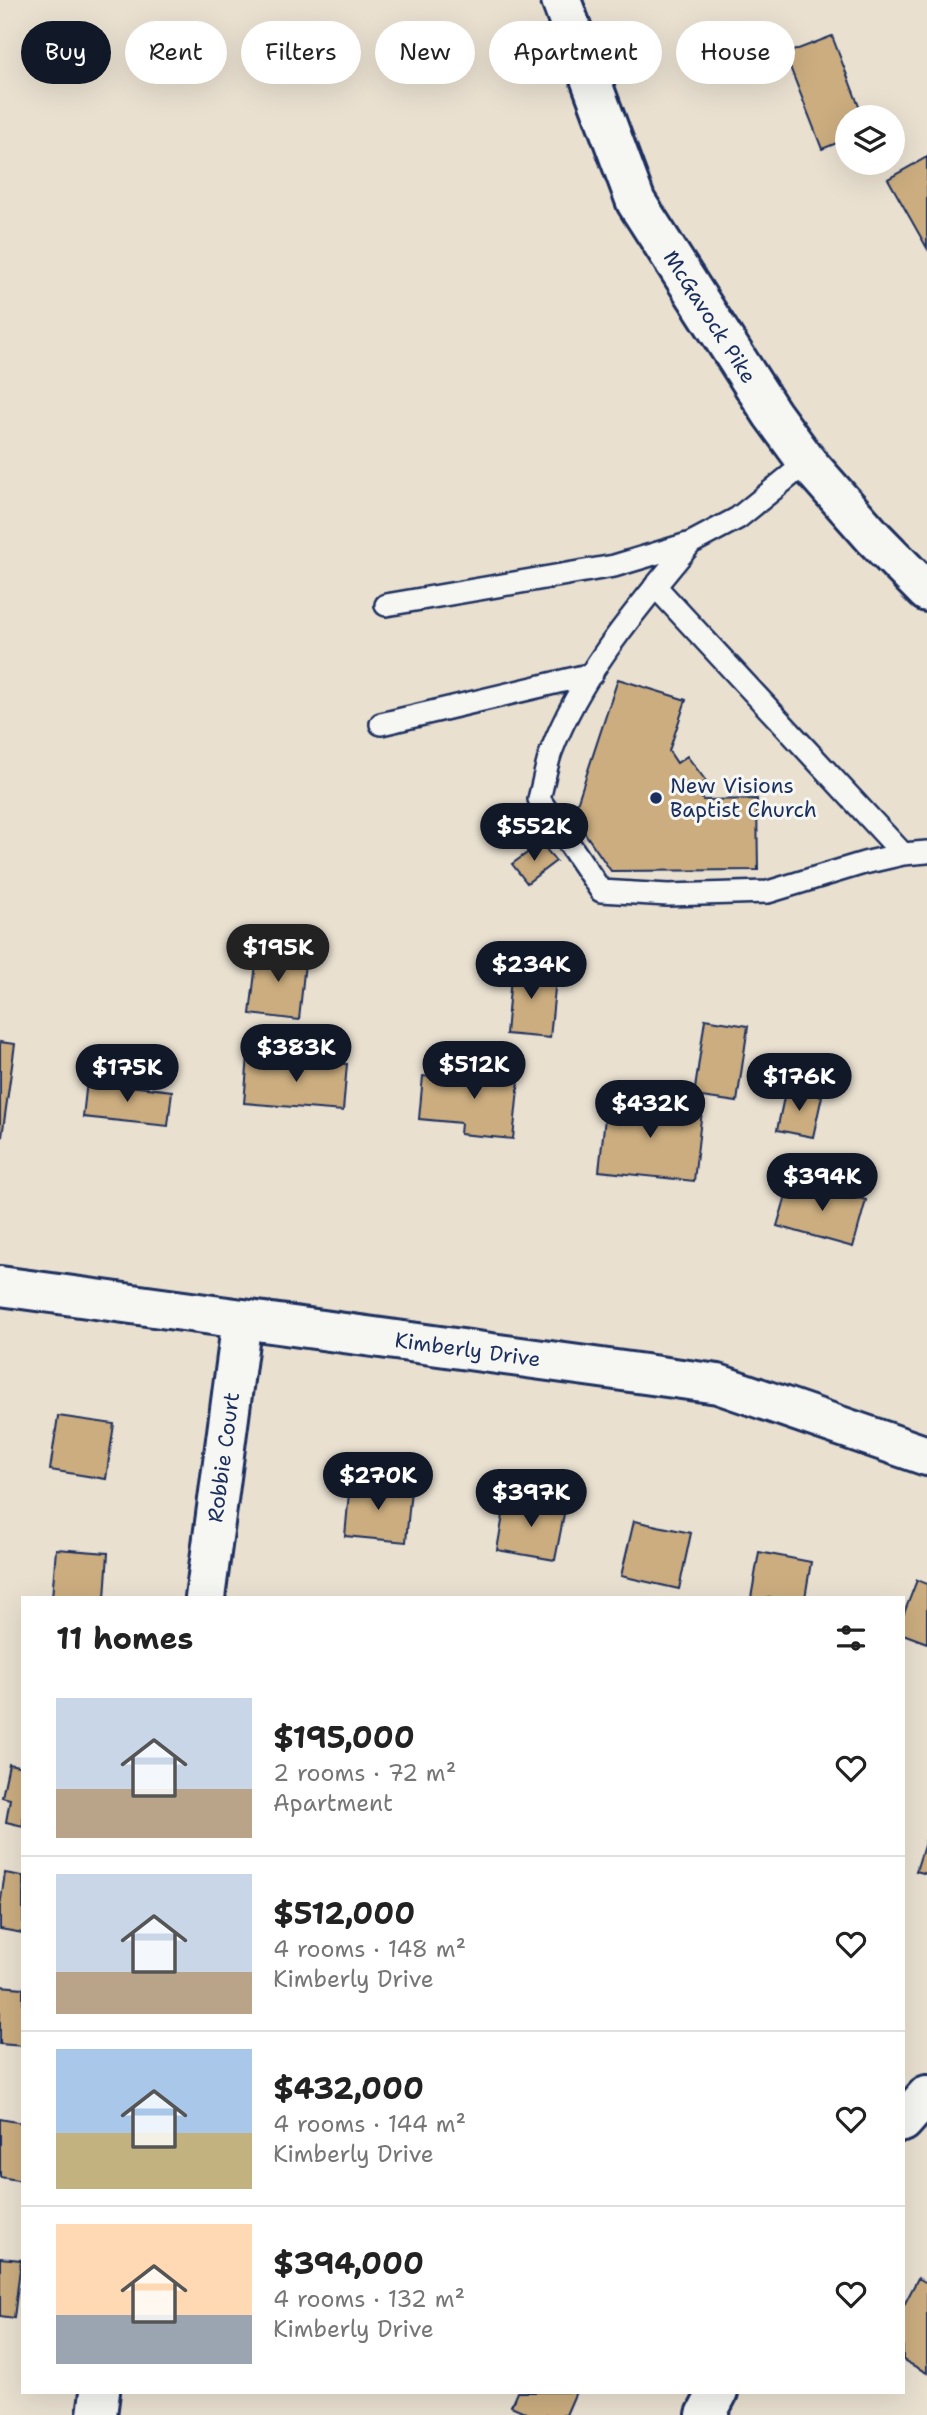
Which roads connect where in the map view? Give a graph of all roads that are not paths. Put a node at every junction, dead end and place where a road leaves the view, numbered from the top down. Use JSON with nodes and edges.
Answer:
{"nodes":[{"id":1,"x":561,"y":0,"type":"edge"},
{"id":2,"x":807,"y":462,"type":"junction"},
{"id":3,"x":691,"y":543,"type":"junction"},
{"id":4,"x":655,"y":586,"type":"junction"},
{"id":5,"x":927,"y":592,"type":"edge"},
{"id":6,"x":386,"y":605,"type":"dead end"},
{"id":7,"x":592,"y":674,"type":"junction"},
{"id":8,"x":381,"y":724,"type":"dead end"},
{"id":9,"x":927,"y":852,"type":"edge"},
{"id":10,"x":903,"y":854,"type":"junction"},
{"id":11,"x":0,"y":1286,"type":"edge"},
{"id":12,"x":243,"y":1319,"type":"junction"},
{"id":13,"x":927,"y":1456,"type":"edge"},
{"id":14,"x":205,"y":1596,"type":"edge"},
{"id":15,"x":927,"y":2095,"type":"edge"},
{"id":16,"x":905,"y":2120,"type":"edge"},
{"id":17,"x":100,"y":2394,"type":"edge"},
{"id":18,"x":717,"y":2394,"type":"edge"},
{"id":19,"x":97,"y":2415,"type":"edge"},
{"id":20,"x":706,"y":2415,"type":"edge"}],
"edges":[{"from":1,"to":2,"type":"street","name":"McGavock Pike"},
{"from":2,"to":3,"type":"lane"},
{"from":2,"to":5,"type":"street","name":"McGavock Pike"},
{"from":3,"to":4,"type":"lane"},
{"from":3,"to":6,"type":"lane"},
{"from":4,"to":7,"type":"lane"},
{"from":4,"to":10,"type":"lane"},
{"from":7,"to":8,"type":"lane"},
{"from":7,"to":10,"type":"lane"},
{"from":9,"to":10,"type":"lane"},
{"from":11,"to":12,"type":"street","name":"Kimberly Drive"},
{"from":12,"to":13,"type":"street","name":"Kimberly Drive"},
{"from":12,"to":14,"type":"street","name":"Robbie Court"},
{"from":15,"to":16,"type":"street"},
{"from":17,"to":19,"type":"street"},
{"from":18,"to":20,"type":"street"}]}
